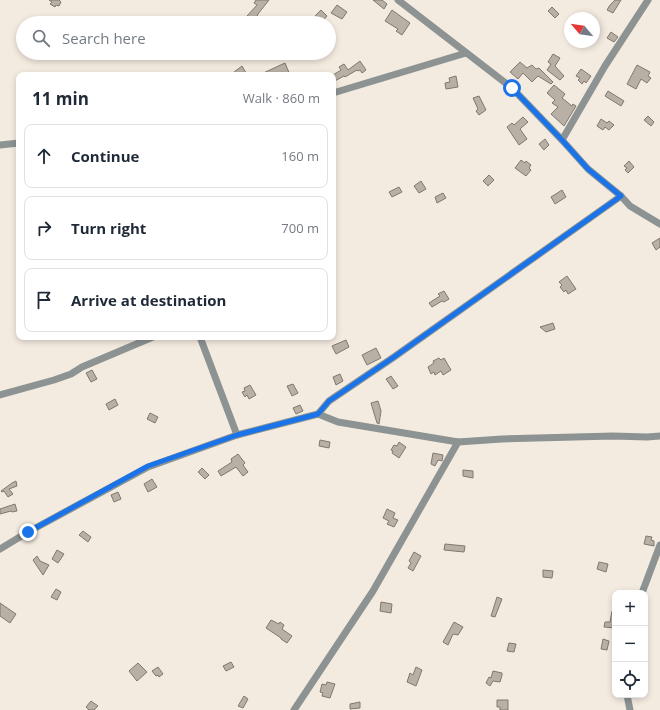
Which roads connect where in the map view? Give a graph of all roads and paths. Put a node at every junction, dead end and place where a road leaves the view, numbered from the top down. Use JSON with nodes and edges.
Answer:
{"nodes":[{"id":1,"x":398,"y":0,"type":"edge"},
{"id":2,"x":648,"y":0,"type":"edge"},
{"id":3,"x":466,"y":53,"type":"junction"},
{"id":4,"x":336,"y":92,"type":"edge"},
{"id":5,"x":562,"y":140,"type":"junction"},
{"id":6,"x":16,"y":143,"type":"edge"},
{"id":7,"x":0,"y":145,"type":"edge"},
{"id":8,"x":621,"y":196,"type":"junction"},
{"id":9,"x":660,"y":224,"type":"edge"},
{"id":10,"x":146,"y":340,"type":"edge"},
{"id":11,"x":201,"y":340,"type":"edge"},
{"id":12,"x":0,"y":395,"type":"edge"},
{"id":13,"x":318,"y":414,"type":"junction"},
{"id":14,"x":237,"y":435,"type":"junction"},
{"id":15,"x":660,"y":436,"type":"edge"},
{"id":16,"x":458,"y":442,"type":"junction"},
{"id":17,"x":660,"y":545,"type":"edge"},
{"id":18,"x":0,"y":549,"type":"edge"},
{"id":19,"x":643,"y":590,"type":"edge"},
{"id":20,"x":628,"y":698,"type":"edge"},
{"id":21,"x":294,"y":710,"type":"edge"},
{"id":22,"x":630,"y":710,"type":"edge"}],
"edges":[{"from":1,"to":3,"type":"street"},
{"from":2,"to":5,"type":"street"},
{"from":3,"to":4,"type":"street"},
{"from":3,"to":5,"type":"street"},
{"from":5,"to":8,"type":"street"},
{"from":6,"to":7,"type":"street"},
{"from":8,"to":9,"type":"street"},
{"from":8,"to":13,"type":"street"},
{"from":10,"to":12,"type":"street"},
{"from":11,"to":14,"type":"street"},
{"from":13,"to":14,"type":"street"},
{"from":13,"to":16,"type":"street"},
{"from":14,"to":18,"type":"street"},
{"from":15,"to":16,"type":"street"},
{"from":16,"to":21,"type":"street"},
{"from":17,"to":19,"type":"street"},
{"from":20,"to":22,"type":"street"}]}
